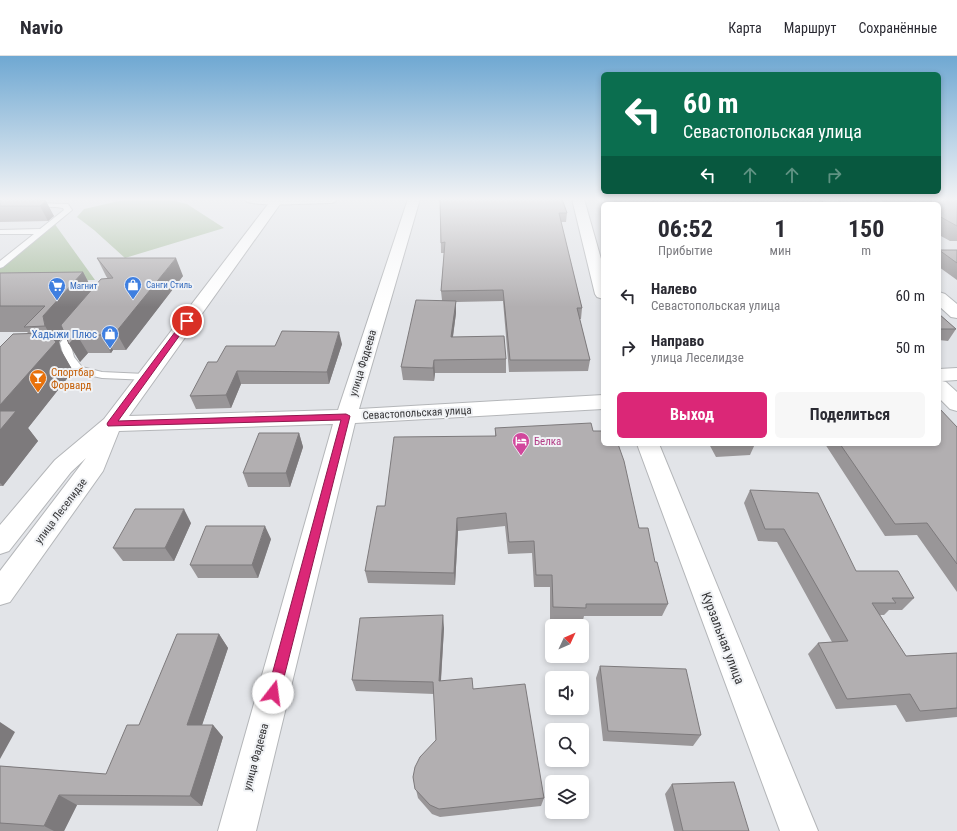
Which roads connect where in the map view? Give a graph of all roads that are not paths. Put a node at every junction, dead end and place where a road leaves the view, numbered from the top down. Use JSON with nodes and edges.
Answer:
{"nodes":[{"id":1,"x":37,"y":235,"type":"edge"},
{"id":2,"x":251,"y":235,"type":"edge"},
{"id":3,"x":403,"y":235,"type":"edge"},
{"id":4,"x":588,"y":235,"type":"edge"},
{"id":5,"x":0,"y":265,"type":"edge"},
{"id":6,"x":601,"y":286,"type":"edge"},
{"id":7,"x":941,"y":299,"type":"edge"},
{"id":8,"x":957,"y":313,"type":"edge"},
{"id":9,"x":85,"y":319,"type":"edge"},
{"id":10,"x":54,"y":357,"type":"edge"},
{"id":11,"x":69,"y":357,"type":"junction"},
{"id":12,"x":957,"y":374,"type":"edge"},
{"id":13,"x":941,"y":375,"type":"edge"},
{"id":14,"x":145,"y":378,"type":"junction"},
{"id":15,"x":941,"y":388,"type":"edge"},
{"id":16,"x":601,"y":402,"type":"edge"},
{"id":17,"x":957,"y":404,"type":"edge"},
{"id":18,"x":346,"y":416,"type":"junction"},
{"id":19,"x":112,"y":424,"type":"junction"},
{"id":20,"x":649,"y":446,"type":"edge"},
{"id":21,"x":9,"y":523,"type":"edge"},
{"id":22,"x":0,"y":543,"type":"edge"},
{"id":23,"x":0,"y":593,"type":"edge"},
{"id":24,"x":237,"y":831,"type":"edge"},
{"id":25,"x":799,"y":831,"type":"edge"}],
"edges":[{"from":1,"to":5,"type":"lane"},
{"from":2,"to":14,"type":"street","name":"улица Леселидзе"},
{"from":3,"to":18,"type":"street","name":"улица Фадеева"},
{"from":4,"to":6,"type":"street"},
{"from":7,"to":8,"type":"street"},
{"from":9,"to":11,"type":"lane"},
{"from":10,"to":11,"type":"lane"},
{"from":11,"to":14,"type":"lane"},
{"from":12,"to":13,"type":"street"},
{"from":14,"to":19,"type":"street","name":"улица Леселидзе"},
{"from":15,"to":17,"type":"street"},
{"from":16,"to":18,"type":"street","name":"Севастопольская улица"},
{"from":18,"to":19,"type":"street","name":"Севастопольская улица"},
{"from":18,"to":24,"type":"street","name":"улица Фадеева"},
{"from":19,"to":21,"type":"street","name":"улица Леселидзе"},
{"from":19,"to":23,"type":"street","name":"улица Леселидзе"},
{"from":20,"to":25,"type":"street","name":"Курзальная улица"},
{"from":21,"to":22,"type":"street","name":"улица Леселидзе"}]}
